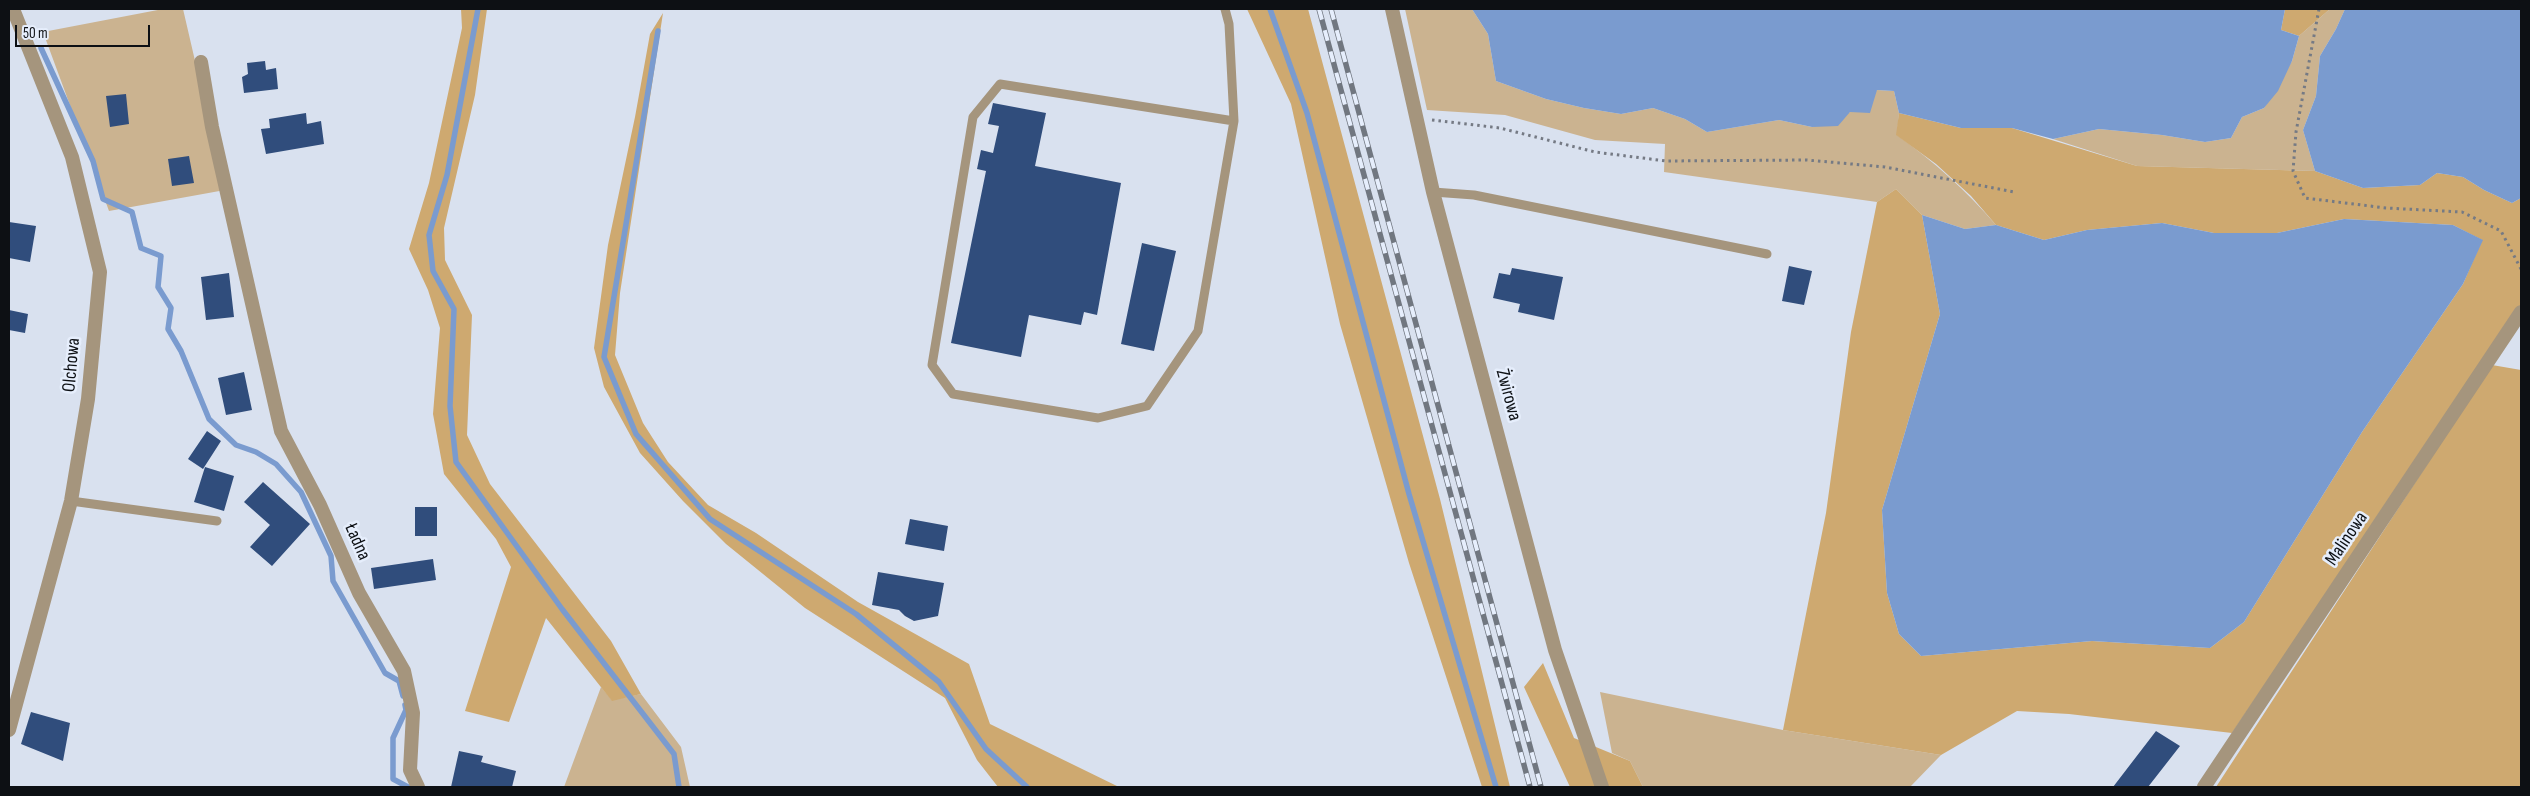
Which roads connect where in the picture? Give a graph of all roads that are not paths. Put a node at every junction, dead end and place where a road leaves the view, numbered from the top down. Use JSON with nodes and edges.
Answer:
{"nodes":[{"id":1,"x":13,"y":9,"type":"edge"},
{"id":2,"x":1225,"y":9,"type":"edge"},
{"id":3,"x":1392,"y":9,"type":"edge"},
{"id":4,"x":201,"y":62,"type":"dead end"},
{"id":5,"x":1234,"y":121,"type":"junction"},
{"id":6,"x":1433,"y":192,"type":"junction"},
{"id":7,"x":1767,"y":254,"type":"dead end"},
{"id":8,"x":2521,"y":312,"type":"edge"},
{"id":9,"x":71,"y":501,"type":"junction"},
{"id":10,"x":217,"y":521,"type":"dead end"},
{"id":11,"x":9,"y":730,"type":"edge"},
{"id":12,"x":418,"y":787,"type":"edge"},
{"id":13,"x":1602,"y":787,"type":"edge"},
{"id":14,"x":2204,"y":787,"type":"edge"}],
"edges":[{"from":1,"to":9,"type":"street","name":"Olchowa"},
{"from":2,"to":5,"type":"lane"},
{"from":3,"to":6,"type":"street","name":"Żwirowa"},
{"from":4,"to":12,"type":"street","name":"Ładna"},
{"from":5,"to":5,"type":"lane"},
{"from":6,"to":7,"type":"lane"},
{"from":6,"to":13,"type":"street","name":"Żwirowa"},
{"from":8,"to":14,"type":"street","name":"Malinowa"},
{"from":9,"to":10,"type":"lane"},
{"from":9,"to":11,"type":"street","name":"Olchowa"}]}
